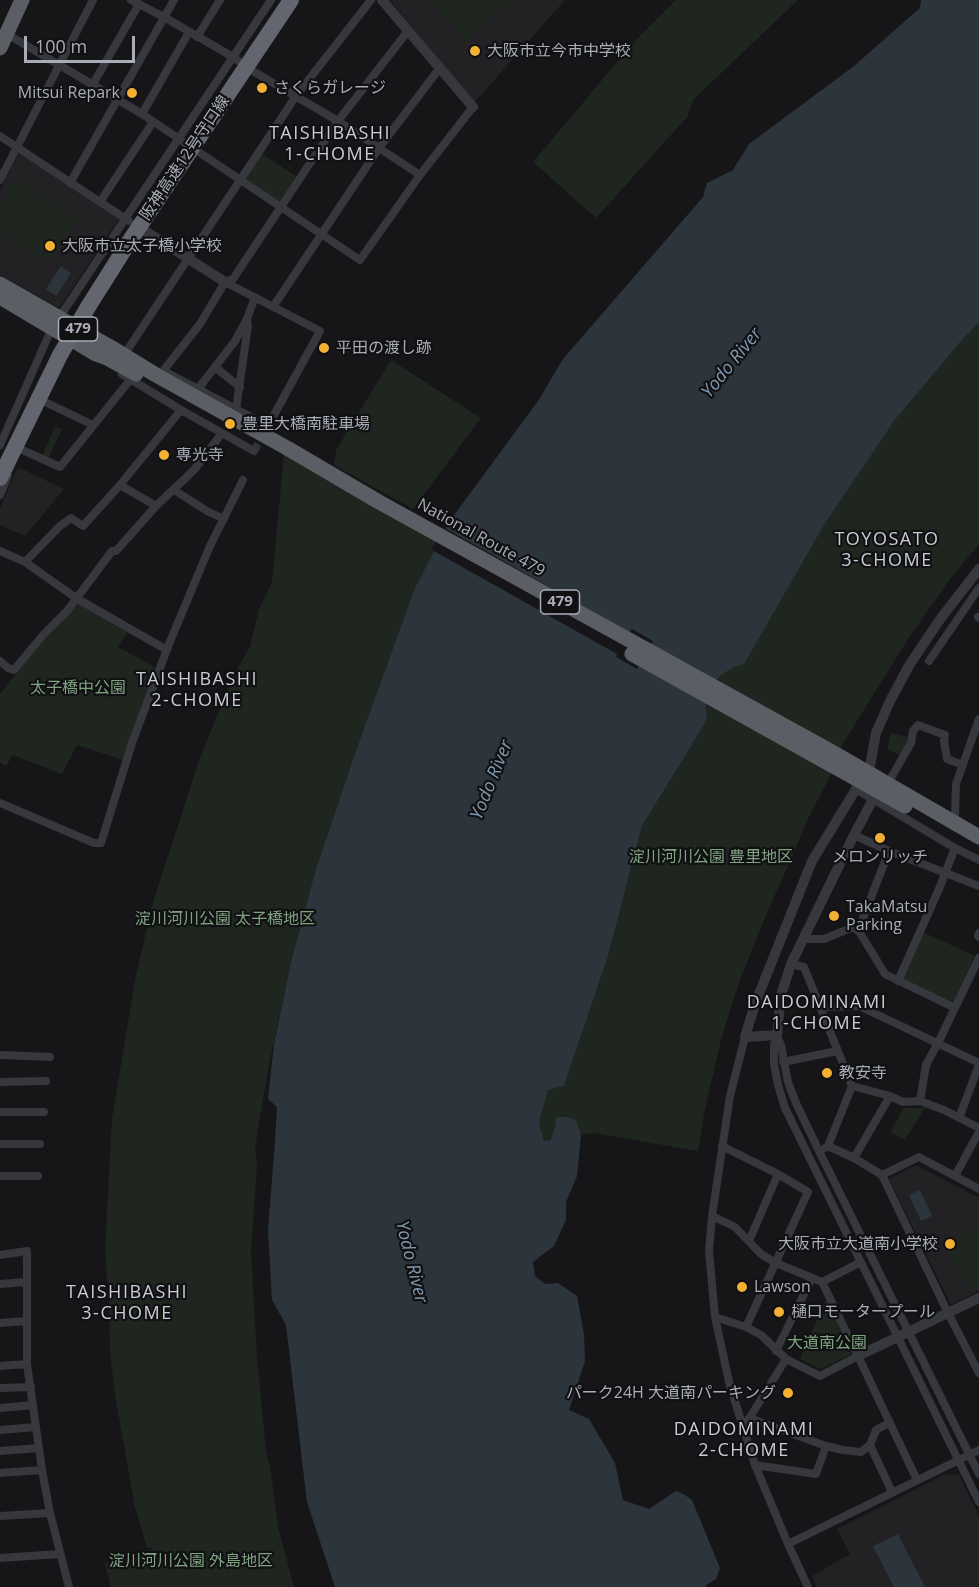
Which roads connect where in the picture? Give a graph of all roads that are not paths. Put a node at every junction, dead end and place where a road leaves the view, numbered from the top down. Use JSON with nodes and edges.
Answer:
{"nodes":[{"id":1,"x":11,"y":0,"type":"edge"},
{"id":2,"x":22,"y":0,"type":"edge"},
{"id":3,"x":93,"y":0,"type":"edge"},
{"id":4,"x":174,"y":0,"type":"edge"},
{"id":5,"x":220,"y":0,"type":"edge"},
{"id":6,"x":291,"y":0,"type":"edge"},
{"id":7,"x":298,"y":0,"type":"edge"},
{"id":8,"x":371,"y":0,"type":"edge"},
{"id":9,"x":382,"y":0,"type":"edge"},
{"id":10,"x":272,"y":1,"type":"edge"},
{"id":11,"x":135,"y":2,"type":"edge"},
{"id":12,"x":164,"y":17,"type":"junction"},
{"id":13,"x":408,"y":31,"type":"junction"},
{"id":14,"x":193,"y":35,"type":"junction"},
{"id":15,"x":2,"y":36,"type":"edge"},
{"id":16,"x":233,"y":57,"type":"junction"},
{"id":17,"x":60,"y":64,"type":"junction"},
{"id":18,"x":439,"y":69,"type":"junction"},
{"id":19,"x":251,"y":70,"type":"junction"},
{"id":20,"x":93,"y":84,"type":"junction"},
{"id":21,"x":296,"y":96,"type":"junction"},
{"id":22,"x":117,"y":99,"type":"junction"},
{"id":23,"x":473,"y":107,"type":"joint"},
{"id":24,"x":142,"y":114,"type":"junction"},
{"id":25,"x":338,"y":121,"type":"junction"},
{"id":26,"x":153,"y":122,"type":"junction"},
{"id":27,"x":0,"y":136,"type":"edge"},
{"id":28,"x":178,"y":138,"type":"junction"},
{"id":29,"x":17,"y":147,"type":"junction"},
{"id":30,"x":379,"y":148,"type":"junction"},
{"id":31,"x":198,"y":152,"type":"junction"},
{"id":32,"x":420,"y":175,"type":"junction"},
{"id":33,"x":0,"y":180,"type":"edge"},
{"id":34,"x":241,"y":180,"type":"junction"},
{"id":35,"x":70,"y":183,"type":"junction"},
{"id":36,"x":99,"y":202,"type":"junction"},
{"id":37,"x":281,"y":207,"type":"junction"},
{"id":38,"x":126,"y":219,"type":"junction"},
{"id":39,"x":145,"y":231,"type":"junction"},
{"id":40,"x":322,"y":234,"type":"junction"},
{"id":41,"x":188,"y":258,"type":"junction"},
{"id":42,"x":225,"y":282,"type":"junction"},
{"id":43,"x":0,"y":284,"type":"edge"},
{"id":44,"x":0,"y":297,"type":"edge"},
{"id":45,"x":255,"y":297,"type":"junction"},
{"id":46,"x":273,"y":307,"type":"junction"},
{"id":47,"x":247,"y":319,"type":"junction"},
{"id":48,"x":56,"y":323,"type":"junction"},
{"id":49,"x":76,"y":335,"type":"junction"},
{"id":50,"x":120,"y":349,"type":"junction"},
{"id":51,"x":96,"y":354,"type":"junction"},
{"id":52,"x":216,"y":368,"type":"junction"},
{"id":53,"x":156,"y":376,"type":"junction"},
{"id":54,"x":130,"y":380,"type":"junction"},
{"id":55,"x":240,"y":387,"type":"junction"},
{"id":56,"x":198,"y":389,"type":"junction"},
{"id":57,"x":43,"y":402,"type":"junction"},
{"id":58,"x":236,"y":409,"type":"junction"},
{"id":59,"x":181,"y":410,"type":"junction"},
{"id":60,"x":93,"y":425,"type":"junction"},
{"id":61,"x":3,"y":433,"type":"edge"},
{"id":62,"x":222,"y":433,"type":"junction"},
{"id":63,"x":0,"y":445,"type":"edge"},
{"id":64,"x":22,"y":446,"type":"junction"},
{"id":65,"x":254,"y":452,"type":"dead end"},
{"id":66,"x":0,"y":457,"type":"edge"},
{"id":67,"x":0,"y":478,"type":"edge"},
{"id":68,"x":243,"y":480,"type":"dead end"},
{"id":69,"x":120,"y":485,"type":"junction"},
{"id":70,"x":174,"y":490,"type":"junction"},
{"id":71,"x":0,"y":495,"type":"edge"},
{"id":72,"x":156,"y":506,"type":"junction"},
{"id":73,"x":224,"y":519,"type":"junction"},
{"id":74,"x":0,"y":551,"type":"edge"},
{"id":75,"x":26,"y":562,"type":"junction"},
{"id":76,"x":979,"y":569,"type":"edge"},
{"id":77,"x":979,"y":588,"type":"edge"},
{"id":78,"x":76,"y":598,"type":"junction"},
{"id":79,"x":167,"y":650,"type":"junction"},
{"id":80,"x":0,"y":661,"type":"edge"},
{"id":81,"x":929,"y":661,"type":"dead end"},
{"id":82,"x":979,"y":719,"type":"edge"},
{"id":83,"x":963,"y":765,"type":"junction"},
{"id":84,"x":870,"y":766,"type":"junction"},
{"id":85,"x":888,"y":777,"type":"junction"},
{"id":86,"x":856,"y":789,"type":"junction"},
{"id":87,"x":874,"y":799,"type":"junction"},
{"id":88,"x":0,"y":803,"type":"edge"},
{"id":89,"x":955,"y":816,"type":"junction"},
{"id":90,"x":979,"y":829,"type":"edge"},
{"id":91,"x":854,"y":835,"type":"junction"},
{"id":92,"x":979,"y":837,"type":"edge"},
{"id":93,"x":979,"y":846,"type":"edge"},
{"id":94,"x":955,"y":848,"type":"junction"},
{"id":95,"x":890,"y":851,"type":"junction"},
{"id":96,"x":979,"y":860,"type":"edge"},
{"id":97,"x":945,"y":873,"type":"junction"},
{"id":98,"x":979,"y":886,"type":"edge"},
{"id":99,"x":858,"y":931,"type":"junction"},
{"id":100,"x":803,"y":939,"type":"junction"},
{"id":101,"x":979,"y":958,"type":"edge"},
{"id":102,"x":792,"y":964,"type":"junction"},
{"id":103,"x":898,"y":981,"type":"junction"},
{"id":104,"x":821,"y":1007,"type":"junction"},
{"id":105,"x":955,"y":1008,"type":"junction"},
{"id":106,"x":777,"y":1035,"type":"junction"},
{"id":107,"x":745,"y":1036,"type":"junction"},
{"id":108,"x":938,"y":1043,"type":"junction"},
{"id":109,"x":837,"y":1052,"type":"junction"},
{"id":110,"x":0,"y":1055,"type":"edge"},
{"id":111,"x":50,"y":1058,"type":"dead end"},
{"id":112,"x":783,"y":1062,"type":"junction"},
{"id":113,"x":979,"y":1064,"type":"edge"},
{"id":114,"x":46,"y":1081,"type":"dead end"},
{"id":115,"x":0,"y":1082,"type":"edge"},
{"id":116,"x":852,"y":1086,"type":"junction"},
{"id":117,"x":891,"y":1095,"type":"junction"},
{"id":118,"x":920,"y":1101,"type":"junction"},
{"id":119,"x":0,"y":1112,"type":"edge"},
{"id":120,"x":44,"y":1112,"type":"dead end"},
{"id":121,"x":959,"y":1118,"type":"junction"},
{"id":122,"x":979,"y":1130,"type":"edge"},
{"id":123,"x":0,"y":1144,"type":"edge"},
{"id":124,"x":40,"y":1144,"type":"dead end"},
{"id":125,"x":722,"y":1146,"type":"junction"},
{"id":126,"x":828,"y":1146,"type":"junction"},
{"id":127,"x":819,"y":1151,"type":"junction"},
{"id":128,"x":808,"y":1156,"type":"junction"},
{"id":129,"x":854,"y":1158,"type":"junction"},
{"id":130,"x":778,"y":1174,"type":"junction"},
{"id":131,"x":882,"y":1175,"type":"junction"},
{"id":132,"x":0,"y":1176,"type":"edge"},
{"id":133,"x":38,"y":1176,"type":"dead end"},
{"id":134,"x":955,"y":1176,"type":"junction"},
{"id":135,"x":979,"y":1189,"type":"edge"},
{"id":136,"x":712,"y":1216,"type":"junction"},
{"id":137,"x":749,"y":1241,"type":"junction"},
{"id":138,"x":0,"y":1255,"type":"edge"},
{"id":139,"x":861,"y":1262,"type":"junction"},
{"id":140,"x":776,"y":1263,"type":"junction"},
{"id":141,"x":812,"y":1278,"type":"junction"},
{"id":142,"x":27,"y":1282,"type":"junction"},
{"id":143,"x":822,"y":1282,"type":"junction"},
{"id":144,"x":0,"y":1284,"type":"edge"},
{"id":145,"x":979,"y":1298,"type":"edge"},
{"id":146,"x":948,"y":1313,"type":"junction"},
{"id":147,"x":715,"y":1317,"type":"junction"},
{"id":148,"x":27,"y":1321,"type":"junction"},
{"id":149,"x":0,"y":1323,"type":"edge"},
{"id":150,"x":746,"y":1327,"type":"junction"},
{"id":151,"x":909,"y":1332,"type":"junction"},
{"id":152,"x":898,"y":1337,"type":"junction"},
{"id":153,"x":776,"y":1351,"type":"junction"},
{"id":154,"x":858,"y":1356,"type":"junction"},
{"id":155,"x":786,"y":1359,"type":"junction"},
{"id":156,"x":27,"y":1364,"type":"junction"},
{"id":157,"x":0,"y":1366,"type":"edge"},
{"id":158,"x":979,"y":1373,"type":"edge"},
{"id":159,"x":31,"y":1387,"type":"junction"},
{"id":160,"x":0,"y":1388,"type":"edge"},
{"id":161,"x":33,"y":1405,"type":"junction"},
{"id":162,"x":0,"y":1408,"type":"edge"},
{"id":163,"x":749,"y":1418,"type":"junction"},
{"id":164,"x":889,"y":1423,"type":"junction"},
{"id":165,"x":36,"y":1427,"type":"junction"},
{"id":166,"x":0,"y":1430,"type":"edge"},
{"id":167,"x":744,"y":1431,"type":"junction"},
{"id":168,"x":870,"y":1445,"type":"junction"},
{"id":169,"x":826,"y":1446,"type":"junction"},
{"id":170,"x":39,"y":1448,"type":"junction"},
{"id":171,"x":979,"y":1450,"type":"edge"},
{"id":172,"x":0,"y":1451,"type":"edge"},
{"id":173,"x":969,"y":1455,"type":"junction"},
{"id":174,"x":958,"y":1460,"type":"junction"},
{"id":175,"x":755,"y":1464,"type":"junction"},
{"id":176,"x":42,"y":1470,"type":"junction"},
{"id":177,"x":0,"y":1473,"type":"edge"},
{"id":178,"x":979,"y":1474,"type":"edge"},
{"id":179,"x":916,"y":1480,"type":"junction"},
{"id":180,"x":892,"y":1492,"type":"junction"},
{"id":181,"x":979,"y":1502,"type":"edge"},
{"id":182,"x":50,"y":1514,"type":"junction"},
{"id":183,"x":0,"y":1516,"type":"edge"},
{"id":184,"x":788,"y":1544,"type":"junction"},
{"id":185,"x":60,"y":1554,"type":"junction"},
{"id":186,"x":0,"y":1558,"type":"edge"},
{"id":187,"x":69,"y":1587,"type":"edge"},
{"id":188,"x":808,"y":1587,"type":"edge"}],
"edges":[{"from":1,"to":15,"type":"highway"},
{"from":2,"to":15,"type":"highway"},
{"from":3,"to":17,"type":"street"},
{"from":4,"to":12,"type":"street"},
{"from":5,"to":14,"type":"street"},
{"from":6,"to":67,"type":"highway","name":"阪神高速12号守口線"},
{"from":7,"to":19,"type":"street"},
{"from":8,"to":21,"type":"street"},
{"from":9,"to":13,"type":"street"},
{"from":10,"to":16,"type":"street"},
{"from":10,"to":66,"type":"highway","name":"阪神高速12号守口線"},
{"from":11,"to":12,"type":"street"},
{"from":11,"to":20,"type":"street"},
{"from":12,"to":14,"type":"street"},
{"from":12,"to":22,"type":"street"},
{"from":13,"to":18,"type":"street"},
{"from":13,"to":25,"type":"street"},
{"from":14,"to":16,"type":"street"},
{"from":14,"to":24,"type":"street"},
{"from":15,"to":17,"type":"street"},
{"from":16,"to":19,"type":"street"},
{"from":16,"to":28,"type":"street"},
{"from":17,"to":20,"type":"street"},
{"from":17,"to":29,"type":"street"},
{"from":18,"to":23,"type":"street"},
{"from":18,"to":30,"type":"street"},
{"from":19,"to":21,"type":"street"},
{"from":19,"to":31,"type":"street"},
{"from":20,"to":22,"type":"street"},
{"from":21,"to":25,"type":"street"},
{"from":21,"to":34,"type":"street"},
{"from":22,"to":24,"type":"street"},
{"from":22,"to":35,"type":"street"},
{"from":23,"to":32,"type":"street"},
{"from":24,"to":26,"type":"street"},
{"from":25,"to":30,"type":"street"},
{"from":25,"to":37,"type":"street"},
{"from":26,"to":28,"type":"street"},
{"from":26,"to":36,"type":"street"},
{"from":27,"to":29,"type":"street"},
{"from":28,"to":31,"type":"street"},
{"from":28,"to":38,"type":"street"},
{"from":29,"to":33,"type":"street"},
{"from":29,"to":35,"type":"street"},
{"from":30,"to":32,"type":"street"},
{"from":30,"to":40,"type":"street"},
{"from":31,"to":34,"type":"street"},
{"from":31,"to":39,"type":"street"},
{"from":32,"to":40,"type":"street"},
{"from":34,"to":37,"type":"street"},
{"from":34,"to":41,"type":"street"},
{"from":35,"to":36,"type":"street"},
{"from":36,"to":38,"type":"street"},
{"from":37,"to":40,"type":"street"},
{"from":37,"to":42,"type":"street"},
{"from":38,"to":39,"type":"street"},
{"from":38,"to":48,"type":"street"},
{"from":39,"to":41,"type":"street"},
{"from":39,"to":49,"type":"street"},
{"from":40,"to":46,"type":"street"},
{"from":41,"to":42,"type":"street"},
{"from":41,"to":50,"type":"street"},
{"from":42,"to":45,"type":"street"},
{"from":42,"to":53,"type":"street"},
{"from":43,"to":48,"type":"highway","name":"National Route 479","number":"479"},
{"from":44,"to":48,"type":"highway","name":"National Route 479","number":"479"},
{"from":45,"to":46,"type":"street"},
{"from":45,"to":47,"type":"street"},
{"from":46,"to":58,"type":"street"},
{"from":47,"to":52,"type":"street"},
{"from":47,"to":55,"type":"street"},
{"from":48,"to":49,"type":"highway","name":"National Route 479","number":"479"},
{"from":48,"to":61,"type":"street"},
{"from":49,"to":50,"type":"highway","name":"National Route 479","number":"479"},
{"from":49,"to":51,"type":"highway","name":"National Route 479","number":"479"},
{"from":49,"to":57,"type":"street"},
{"from":50,"to":53,"type":"highway","name":"National Route 479","number":"479"},
{"from":51,"to":53,"type":"highway","name":"National Route 479","number":"479"},
{"from":51,"to":54,"type":"street"},
{"from":52,"to":55,"type":"street"},
{"from":52,"to":56,"type":"street"},
{"from":53,"to":56,"type":"street"},
{"from":53,"to":92,"type":"highway","name":"National Route 479","number":"479"},
{"from":53,"to":93,"type":"highway","name":"National Route 479","number":"479"},
{"from":54,"to":59,"type":"street"},
{"from":54,"to":60,"type":"street"},
{"from":55,"to":58,"type":"street"},
{"from":56,"to":58,"type":"street"},
{"from":57,"to":60,"type":"street"},
{"from":57,"to":64,"type":"street"},
{"from":59,"to":62,"type":"street"},
{"from":59,"to":69,"type":"street"},
{"from":60,"to":64,"type":"street"},
{"from":61,"to":63,"type":"street"},
{"from":61,"to":64,"type":"street"},
{"from":62,"to":65,"type":"street"},
{"from":62,"to":70,"type":"street"},
{"from":64,"to":71,"type":"street"},
{"from":68,"to":73,"type":"street"},
{"from":69,"to":72,"type":"street"},
{"from":69,"to":75,"type":"street"},
{"from":70,"to":72,"type":"street"},
{"from":70,"to":73,"type":"street"},
{"from":72,"to":78,"type":"street"},
{"from":73,"to":79,"type":"street"},
{"from":74,"to":75,"type":"street"},
{"from":75,"to":78,"type":"street"},
{"from":76,"to":84,"type":"street"},
{"from":77,"to":81,"type":"street"},
{"from":78,"to":79,"type":"street"},
{"from":78,"to":80,"type":"street"},
{"from":79,"to":88,"type":"street"},
{"from":82,"to":83,"type":"street"},
{"from":83,"to":85,"type":"street"},
{"from":83,"to":89,"type":"street"},
{"from":84,"to":85,"type":"street"},
{"from":84,"to":86,"type":"street"},
{"from":85,"to":87,"type":"street"},
{"from":85,"to":89,"type":"street"},
{"from":86,"to":87,"type":"street"},
{"from":86,"to":107,"type":"street"},
{"from":87,"to":91,"type":"street"},
{"from":87,"to":94,"type":"street"},
{"from":89,"to":90,"type":"street"},
{"from":91,"to":95,"type":"street"},
{"from":91,"to":100,"type":"street"},
{"from":94,"to":96,"type":"street"},
{"from":94,"to":97,"type":"street"},
{"from":95,"to":97,"type":"street"},
{"from":95,"to":99,"type":"street"},
{"from":97,"to":98,"type":"street"},
{"from":97,"to":103,"type":"street"},
{"from":99,"to":100,"type":"street"},
{"from":99,"to":103,"type":"street"},
{"from":100,"to":102,"type":"street"},
{"from":101,"to":105,"type":"street"},
{"from":102,"to":104,"type":"street"},
{"from":102,"to":106,"type":"street"},
{"from":103,"to":105,"type":"street"},
{"from":104,"to":108,"type":"street"},
{"from":104,"to":109,"type":"street"},
{"from":105,"to":108,"type":"street"},
{"from":106,"to":107,"type":"street"},
{"from":106,"to":112,"type":"street"},
{"from":106,"to":128,"type":"street"},
{"from":107,"to":125,"type":"street"},
{"from":108,"to":113,"type":"street"},
{"from":108,"to":118,"type":"street"},
{"from":109,"to":112,"type":"street"},
{"from":109,"to":116,"type":"street"},
{"from":110,"to":111,"type":"street"},
{"from":112,"to":127,"type":"street"},
{"from":113,"to":121,"type":"street"},
{"from":114,"to":115,"type":"street"},
{"from":116,"to":117,"type":"street"},
{"from":116,"to":126,"type":"street"},
{"from":117,"to":118,"type":"street"},
{"from":117,"to":129,"type":"street"},
{"from":118,"to":121,"type":"street"},
{"from":119,"to":120,"type":"street"},
{"from":121,"to":122,"type":"street"},
{"from":122,"to":134,"type":"street"},
{"from":123,"to":124,"type":"street"},
{"from":125,"to":130,"type":"street"},
{"from":125,"to":136,"type":"street"},
{"from":126,"to":127,"type":"street"},
{"from":126,"to":129,"type":"street"},
{"from":127,"to":128,"type":"street"},
{"from":127,"to":151,"type":"street"},
{"from":128,"to":139,"type":"street"},
{"from":129,"to":131,"type":"street"},
{"from":130,"to":137,"type":"street"},
{"from":130,"to":140,"type":"street"},
{"from":131,"to":134,"type":"street"},
{"from":131,"to":146,"type":"street"},
{"from":132,"to":133,"type":"street"},
{"from":134,"to":135,"type":"street"},
{"from":136,"to":137,"type":"street"},
{"from":136,"to":147,"type":"street"},
{"from":137,"to":140,"type":"street"},
{"from":138,"to":142,"type":"street"},
{"from":139,"to":143,"type":"street"},
{"from":139,"to":152,"type":"street"},
{"from":140,"to":141,"type":"street"},
{"from":140,"to":150,"type":"street"},
{"from":141,"to":143,"type":"street"},
{"from":141,"to":153,"type":"street"},
{"from":142,"to":144,"type":"street"},
{"from":142,"to":148,"type":"street"},
{"from":143,"to":154,"type":"street"},
{"from":145,"to":146,"type":"street"},
{"from":146,"to":151,"type":"street"},
{"from":146,"to":158,"type":"street"},
{"from":147,"to":150,"type":"street"},
{"from":147,"to":167,"type":"street"},
{"from":148,"to":149,"type":"street"},
{"from":148,"to":156,"type":"street"},
{"from":150,"to":153,"type":"street"},
{"from":151,"to":152,"type":"street"},
{"from":151,"to":173,"type":"street"},
{"from":152,"to":154,"type":"street"},
{"from":152,"to":174,"type":"street"},
{"from":153,"to":155,"type":"street"},
{"from":154,"to":155,"type":"street"},
{"from":154,"to":164,"type":"street"},
{"from":155,"to":163,"type":"street"},
{"from":156,"to":157,"type":"street"},
{"from":156,"to":159,"type":"street"},
{"from":159,"to":160,"type":"street"},
{"from":159,"to":161,"type":"street"},
{"from":161,"to":162,"type":"street"},
{"from":161,"to":165,"type":"street"},
{"from":163,"to":167,"type":"street"},
{"from":163,"to":169,"type":"street"},
{"from":164,"to":168,"type":"street"},
{"from":164,"to":179,"type":"street"},
{"from":165,"to":166,"type":"street"},
{"from":165,"to":170,"type":"street"},
{"from":167,"to":175,"type":"street"},
{"from":168,"to":169,"type":"street"},
{"from":168,"to":180,"type":"street"},
{"from":169,"to":175,"type":"street"},
{"from":170,"to":172,"type":"street"},
{"from":170,"to":176,"type":"street"},
{"from":171,"to":173,"type":"street"},
{"from":173,"to":174,"type":"street"},
{"from":173,"to":178,"type":"street"},
{"from":174,"to":179,"type":"street"},
{"from":174,"to":181,"type":"street"},
{"from":175,"to":184,"type":"street"},
{"from":176,"to":177,"type":"street"},
{"from":176,"to":182,"type":"street"},
{"from":179,"to":180,"type":"street"},
{"from":180,"to":184,"type":"street"},
{"from":182,"to":183,"type":"street"},
{"from":182,"to":185,"type":"street"},
{"from":184,"to":188,"type":"street"},
{"from":185,"to":186,"type":"street"},
{"from":185,"to":187,"type":"street"}]}
